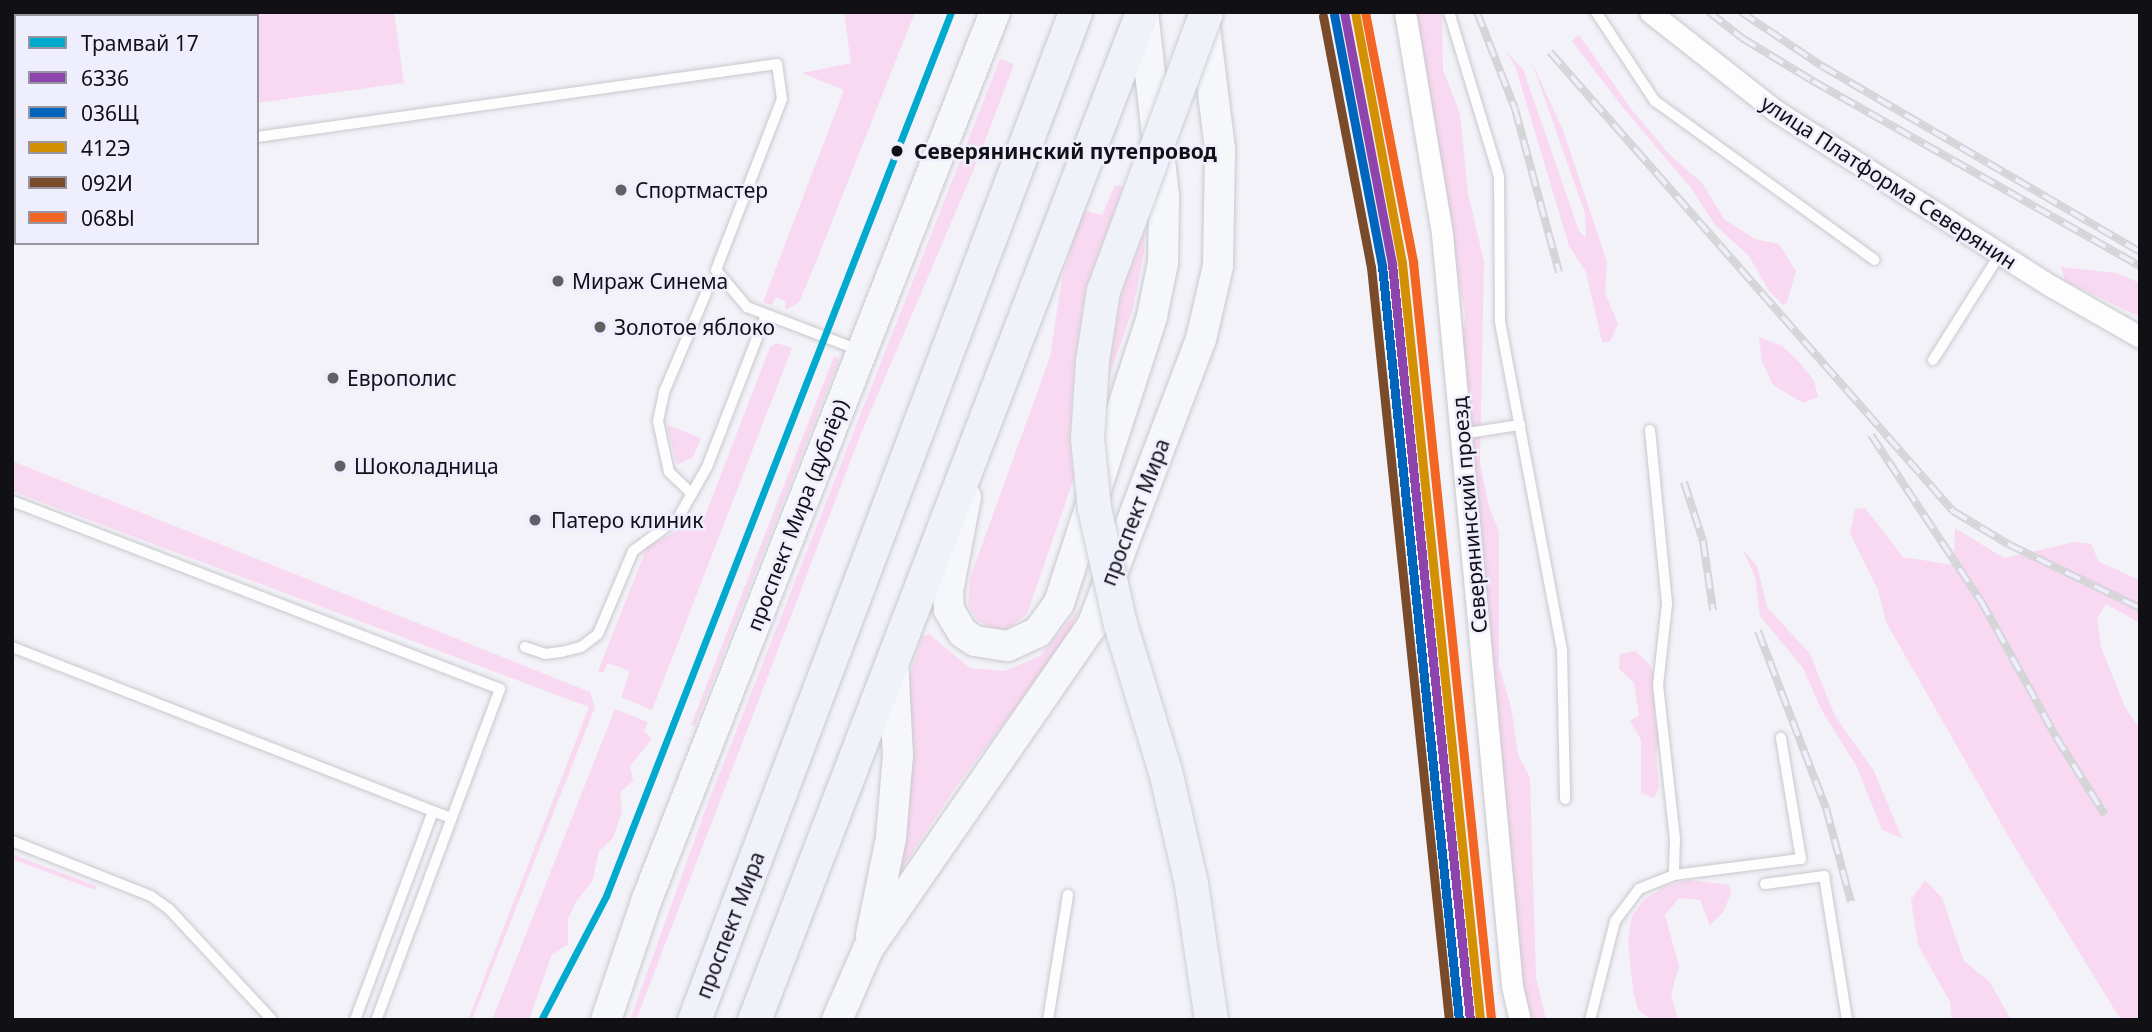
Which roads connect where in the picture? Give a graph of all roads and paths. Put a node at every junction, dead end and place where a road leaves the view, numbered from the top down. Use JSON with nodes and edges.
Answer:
{"nodes":[{"id":1,"x":995,"y":12,"type":"edge"},
{"id":2,"x":1075,"y":12,"type":"edge"},
{"id":3,"x":1143,"y":12,"type":"edge"},
{"id":4,"x":1205,"y":12,"type":"edge"},
{"id":5,"x":1405,"y":12,"type":"edge"},
{"id":6,"x":1448,"y":12,"type":"edge"},
{"id":7,"x":1596,"y":12,"type":"edge"},
{"id":8,"x":1650,"y":12,"type":"edge"},
{"id":9,"x":259,"y":137,"type":"edge"},
{"id":10,"x":2000,"y":254,"type":"junction"},
{"id":11,"x":1875,"y":260,"type":"dead end"},
{"id":12,"x":706,"y":293,"type":"dead end"},
{"id":13,"x":766,"y":315,"type":"junction"},
{"id":14,"x":2140,"y":337,"type":"edge"},
{"id":15,"x":861,"y":351,"type":"junction"},
{"id":16,"x":1933,"y":360,"type":"dead end"},
{"id":17,"x":1520,"y":425,"type":"junction"},
{"id":18,"x":1650,"y":430,"type":"dead end"},
{"id":19,"x":1461,"y":433,"type":"junction"},
{"id":20,"x":976,"y":447,"type":"junction"},
{"id":21,"x":692,"y":494,"type":"junction"},
{"id":22,"x":12,"y":501,"type":"edge"},
{"id":23,"x":12,"y":647,"type":"edge"},
{"id":24,"x":525,"y":647,"type":"dead end"},
{"id":25,"x":893,"y":660,"type":"junction"},
{"id":26,"x":1781,"y":738,"type":"dead end"},
{"id":27,"x":1564,"y":799,"type":"dead end"},
{"id":28,"x":433,"y":811,"type":"junction"},
{"id":29,"x":451,"y":818,"type":"junction"},
{"id":30,"x":12,"y":841,"type":"edge"},
{"id":31,"x":1674,"y":875,"type":"junction"},
{"id":32,"x":1765,"y":884,"type":"dead end"},
{"id":33,"x":1068,"y":895,"type":"dead end"},
{"id":34,"x":868,"y":949,"type":"junction"},
{"id":35,"x":716,"y":965,"type":"junction"},
{"id":36,"x":1845,"y":1019,"type":"edge"},
{"id":37,"x":272,"y":1020,"type":"edge"},
{"id":38,"x":355,"y":1020,"type":"edge"},
{"id":39,"x":376,"y":1020,"type":"edge"},
{"id":40,"x":607,"y":1020,"type":"edge"},
{"id":41,"x":676,"y":1020,"type":"edge"},
{"id":42,"x":694,"y":1020,"type":"edge"},
{"id":43,"x":754,"y":1020,"type":"edge"},
{"id":44,"x":837,"y":1020,"type":"edge"},
{"id":45,"x":1048,"y":1020,"type":"edge"},
{"id":46,"x":1211,"y":1020,"type":"edge"},
{"id":47,"x":1520,"y":1020,"type":"edge"},
{"id":48,"x":1590,"y":1020,"type":"edge"}],
"edges":[{"from":1,"to":15,"type":"main road","name":"проспект Мира (дублёр)"},
{"from":2,"to":35,"type":"main road","name":"проспект Мира"},
{"from":3,"to":20,"type":"main road","name":"проспект Мира"},
{"from":3,"to":20,"type":"main road"},
{"from":4,"to":34,"type":"main road","name":"проспект Мира"},
{"from":4,"to":46,"type":"main road","bridge":true},
{"from":5,"to":19,"type":"street","name":"Северянинский проезд"},
{"from":6,"to":17,"type":"lane"},
{"from":7,"to":11,"type":"lane"},
{"from":8,"to":10,"type":"street","name":"улица Платформа Северянин"},
{"from":9,"to":13,"type":"lane"},
{"from":10,"to":14,"type":"street","name":"улица Платформа Северянин"},
{"from":10,"to":16,"type":"lane"},
{"from":12,"to":21,"type":"lane"},
{"from":13,"to":15,"type":"lane"},
{"from":13,"to":21,"type":"lane"},
{"from":15,"to":40,"type":"main road","name":"проспект Мира (дублёр)"},
{"from":17,"to":19,"type":"lane"},
{"from":17,"to":27,"type":"lane"},
{"from":18,"to":31,"type":"lane"},
{"from":19,"to":47,"type":"street","name":"Северянинский проезд"},
{"from":20,"to":25,"type":"main road","name":"проспект Мира"},
{"from":21,"to":24,"type":"lane"},
{"from":22,"to":29,"type":"lane"},
{"from":23,"to":28,"type":"lane"},
{"from":25,"to":34,"type":"main road","name":"проспект Мира"},
{"from":25,"to":43,"type":"main road","name":"проспект Мира"},
{"from":26,"to":31,"type":"lane"},
{"from":28,"to":29,"type":"lane"},
{"from":28,"to":38,"type":"lane"},
{"from":29,"to":39,"type":"lane"},
{"from":30,"to":37,"type":"lane"},
{"from":31,"to":48,"type":"lane"},
{"from":32,"to":36,"type":"lane"},
{"from":33,"to":45,"type":"lane"},
{"from":34,"to":44,"type":"main road","name":"проспект Мира"},
{"from":35,"to":41,"type":"main road"},
{"from":35,"to":42,"type":"main road","name":"проспект Мира"}]}
